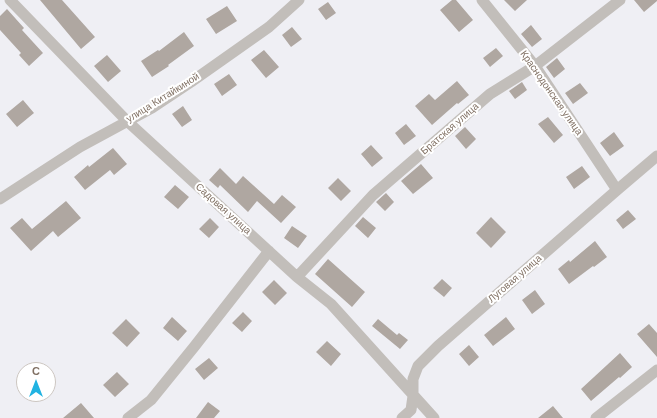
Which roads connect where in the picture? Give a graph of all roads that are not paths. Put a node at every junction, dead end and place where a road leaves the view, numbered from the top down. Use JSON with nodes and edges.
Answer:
{"nodes":[{"id":1,"x":10,"y":0,"type":"edge"},
{"id":2,"x":299,"y":0,"type":"edge"},
{"id":3,"x":482,"y":0,"type":"edge"},
{"id":4,"x":620,"y":0,"type":"edge"},
{"id":5,"x":535,"y":66,"type":"junction"},
{"id":6,"x":127,"y":121,"type":"junction"},
{"id":7,"x":657,"y":156,"type":"edge"},
{"id":8,"x":617,"y":190,"type":"junction"},
{"id":9,"x":0,"y":199,"type":"edge"},
{"id":10,"x":269,"y":251,"type":"junction"},
{"id":11,"x":297,"y":277,"type":"junction"},
{"id":12,"x":657,"y":370,"type":"edge"},
{"id":13,"x":413,"y":396,"type":"junction"},
{"id":14,"x":128,"y":418,"type":"edge"},
{"id":15,"x":402,"y":418,"type":"edge"},
{"id":16,"x":434,"y":418,"type":"edge"},
{"id":17,"x":596,"y":418,"type":"edge"}],
"edges":[{"from":1,"to":6,"type":"street","name":"Садовая улица"},
{"from":2,"to":6,"type":"street","name":"улица Китайкиной"},
{"from":3,"to":5,"type":"street","name":"Краснодонская улица"},
{"from":4,"to":5,"type":"street","name":"Братская улица"},
{"from":5,"to":8,"type":"street","name":"Краснодонская улица"},
{"from":5,"to":11,"type":"street","name":"Братская улица"},
{"from":6,"to":9,"type":"street","name":"улица Китайкиной"},
{"from":6,"to":10,"type":"street","name":"Садовая улица"},
{"from":7,"to":8,"type":"street","name":"Луговая улица"},
{"from":8,"to":13,"type":"street","name":"Луговая улица"},
{"from":10,"to":11,"type":"street","name":"Садовая улица"},
{"from":10,"to":14,"type":"street"},
{"from":11,"to":13,"type":"street","name":"Садовая улица"},
{"from":12,"to":17,"type":"street"},
{"from":13,"to":15,"type":"street","name":"Луговая улица"},
{"from":13,"to":16,"type":"street","name":"Садовая улица"}]}
